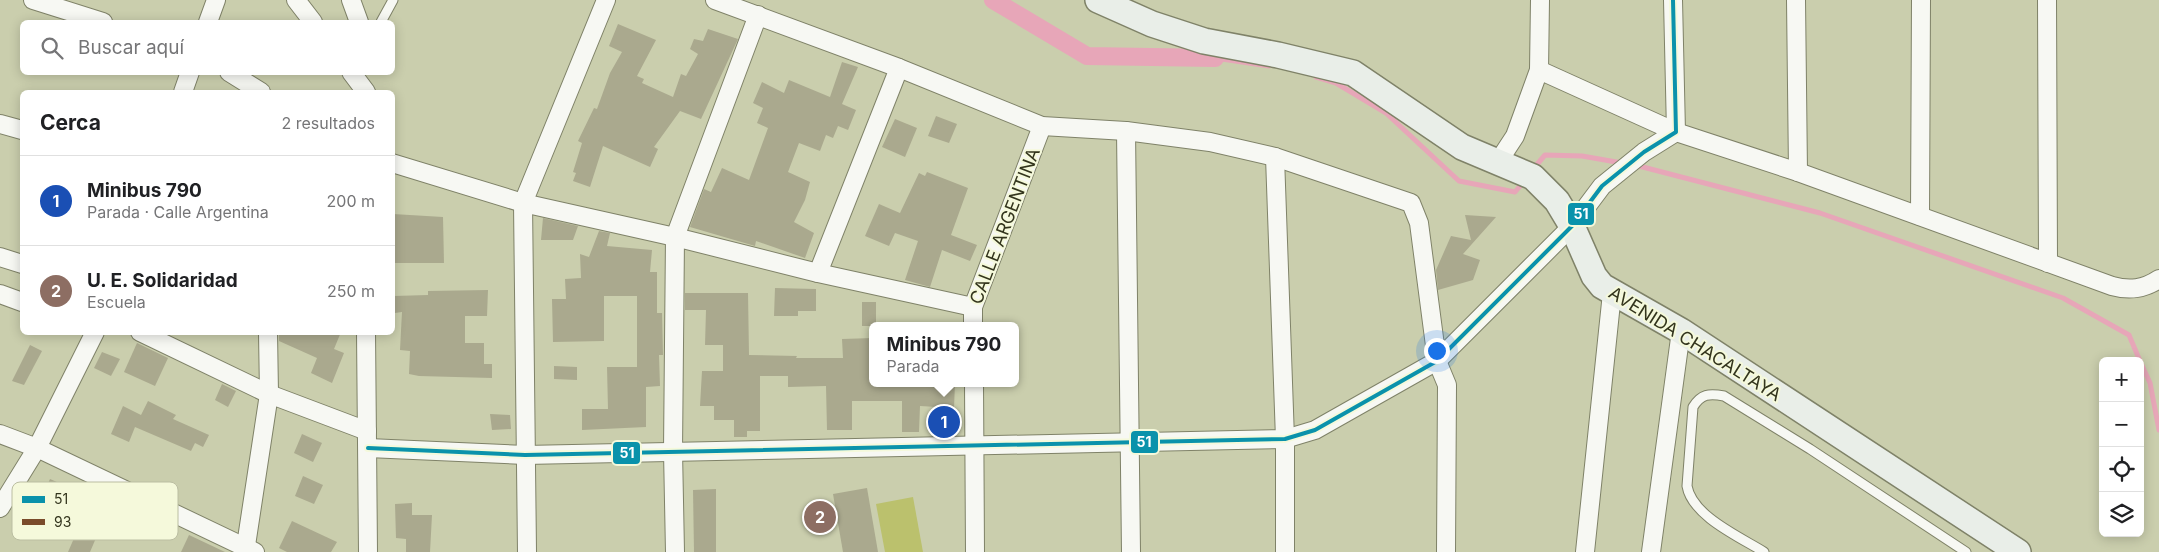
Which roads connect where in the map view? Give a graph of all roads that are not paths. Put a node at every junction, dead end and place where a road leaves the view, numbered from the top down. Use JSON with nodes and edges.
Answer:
{"nodes":[{"id":1,"x":33,"y":0,"type":"edge"},
{"id":2,"x":216,"y":0,"type":"edge"},
{"id":3,"x":296,"y":0,"type":"edge"},
{"id":4,"x":351,"y":0,"type":"edge"},
{"id":5,"x":393,"y":0,"type":"edge"},
{"id":6,"x":606,"y":0,"type":"edge"},
{"id":7,"x":715,"y":0,"type":"edge"},
{"id":8,"x":1098,"y":0,"type":"edge"},
{"id":9,"x":1540,"y":0,"type":"edge"},
{"id":10,"x":1674,"y":0,"type":"edge"},
{"id":11,"x":1796,"y":0,"type":"edge"},
{"id":12,"x":1921,"y":0,"type":"edge"},
{"id":13,"x":2047,"y":0,"type":"edge"},
{"id":14,"x":758,"y":15,"type":"junction"},
{"id":15,"x":97,"y":20,"type":"edge"},
{"id":16,"x":209,"y":20,"type":"edge"},
{"id":17,"x":311,"y":20,"type":"edge"},
{"id":18,"x":358,"y":20,"type":"edge"},
{"id":19,"x":382,"y":20,"type":"edge"},
{"id":20,"x":899,"y":68,"type":"junction"},
{"id":21,"x":1539,"y":70,"type":"junction"},
{"id":22,"x":189,"y":75,"type":"edge"},
{"id":23,"x":234,"y":75,"type":"edge"},
{"id":24,"x":353,"y":75,"type":"edge"},
{"id":25,"x":366,"y":75,"type":"edge"},
{"id":26,"x":184,"y":90,"type":"edge"},
{"id":27,"x":258,"y":90,"type":"edge"},
{"id":28,"x":364,"y":90,"type":"edge"},
{"id":29,"x":366,"y":90,"type":"edge"},
{"id":30,"x":0,"y":124,"type":"edge"},
{"id":31,"x":1042,"y":126,"type":"junction"},
{"id":32,"x":20,"y":129,"type":"edge"},
{"id":33,"x":1126,"y":131,"type":"junction"},
{"id":34,"x":1676,"y":132,"type":"junction"},
{"id":35,"x":1275,"y":157,"type":"junction"},
{"id":36,"x":1498,"y":162,"type":"junction"},
{"id":37,"x":395,"y":164,"type":"edge"},
{"id":38,"x":1798,"y":172,"type":"junction"},
{"id":39,"x":523,"y":202,"type":"junction"},
{"id":40,"x":1920,"y":216,"type":"junction"},
{"id":41,"x":1572,"y":226,"type":"junction"},
{"id":42,"x":675,"y":237,"type":"junction"},
{"id":43,"x":0,"y":257,"type":"edge"},
{"id":44,"x":20,"y":263,"type":"edge"},
{"id":45,"x":2048,"y":263,"type":"junction"},
{"id":46,"x":818,"y":273,"type":"junction"},
{"id":47,"x":2159,"y":279,"type":"edge"},
{"id":48,"x":1612,"y":293,"type":"junction"},
{"id":49,"x":0,"y":294,"type":"edge"},
{"id":50,"x":20,"y":301,"type":"edge"},
{"id":51,"x":972,"y":307,"type":"junction"},
{"id":52,"x":973,"y":322,"type":"edge"},
{"id":53,"x":1681,"y":331,"type":"junction"},
{"id":54,"x":94,"y":335,"type":"edge"},
{"id":55,"x":146,"y":335,"type":"edge"},
{"id":56,"x":268,"y":335,"type":"edge"},
{"id":57,"x":366,"y":335,"type":"edge"},
{"id":58,"x":1437,"y":361,"type":"junction"},
{"id":59,"x":974,"y":387,"type":"edge"},
{"id":60,"x":269,"y":394,"type":"junction"},
{"id":61,"x":0,"y":434,"type":"edge"},
{"id":62,"x":1284,"y":438,"type":"junction"},
{"id":63,"x":367,"y":440,"type":"junction"},
{"id":64,"x":1130,"y":443,"type":"junction"},
{"id":65,"x":976,"y":447,"type":"junction"},
{"id":66,"x":37,"y":448,"type":"junction"},
{"id":67,"x":673,"y":451,"type":"junction"},
{"id":68,"x":525,"y":455,"type":"junction"},
{"id":69,"x":16,"y":482,"type":"edge"},
{"id":70,"x":107,"y":482,"type":"edge"},
{"id":71,"x":12,"y":489,"type":"edge"},
{"id":72,"x":0,"y":508,"type":"edge"},
{"id":73,"x":178,"y":517,"type":"edge"},
{"id":74,"x":249,"y":551,"type":"edge"},
{"id":75,"x":368,"y":552,"type":"edge"},
{"id":76,"x":526,"y":552,"type":"edge"},
{"id":77,"x":676,"y":552,"type":"edge"},
{"id":78,"x":976,"y":552,"type":"edge"},
{"id":79,"x":1131,"y":552,"type":"edge"},
{"id":80,"x":1285,"y":552,"type":"edge"},
{"id":81,"x":1446,"y":552,"type":"edge"},
{"id":82,"x":1585,"y":552,"type":"edge"},
{"id":83,"x":1651,"y":552,"type":"edge"},
{"id":84,"x":1764,"y":552,"type":"edge"},
{"id":85,"x":1966,"y":552,"type":"edge"},
{"id":86,"x":2018,"y":552,"type":"edge"}],
"edges":[{"from":1,"to":15,"type":"street"},
{"from":2,"to":16,"type":"street"},
{"from":3,"to":17,"type":"street"},
{"from":4,"to":18,"type":"street"},
{"from":5,"to":19,"type":"lane"},
{"from":6,"to":39,"type":"street"},
{"from":7,"to":14,"type":"street"},
{"from":8,"to":36,"type":"street","name":"AVENIDA CHACALTAYA"},
{"from":9,"to":21,"type":"street"},
{"from":10,"to":34,"type":"street"},
{"from":11,"to":38,"type":"street"},
{"from":12,"to":40,"type":"street"},
{"from":13,"to":45,"type":"street"},
{"from":14,"to":20,"type":"street"},
{"from":14,"to":42,"type":"street"},
{"from":20,"to":31,"type":"street"},
{"from":20,"to":46,"type":"street"},
{"from":21,"to":34,"type":"street"},
{"from":21,"to":36,"type":"street"},
{"from":22,"to":26,"type":"street"},
{"from":23,"to":27,"type":"street"},
{"from":24,"to":28,"type":"street"},
{"from":25,"to":29,"type":"street"},
{"from":30,"to":32,"type":"street"},
{"from":31,"to":33,"type":"street"},
{"from":31,"to":51,"type":"street","name":"CALLE ARGENTINA"},
{"from":33,"to":35,"type":"street"},
{"from":33,"to":64,"type":"street"},
{"from":34,"to":38,"type":"street"},
{"from":34,"to":41,"type":"street"},
{"from":35,"to":58,"type":"street"},
{"from":35,"to":62,"type":"street"},
{"from":36,"to":41,"type":"street","name":"AVENIDA CHACALTAYA"},
{"from":37,"to":39,"type":"street"},
{"from":38,"to":40,"type":"street"},
{"from":39,"to":42,"type":"street"},
{"from":39,"to":68,"type":"street"},
{"from":40,"to":45,"type":"street"},
{"from":41,"to":48,"type":"street","name":"AVENIDA CHACALTAYA"},
{"from":41,"to":58,"type":"street"},
{"from":42,"to":46,"type":"street"},
{"from":42,"to":67,"type":"street"},
{"from":43,"to":44,"type":"street"},
{"from":45,"to":47,"type":"street"},
{"from":46,"to":51,"type":"street"},
{"from":48,"to":53,"type":"street","name":"AVENIDA CHACALTAYA"},
{"from":48,"to":82,"type":"street"},
{"from":49,"to":50,"type":"street"},
{"from":51,"to":52,"type":"street","name":"CALLE ARGENTINA"},
{"from":53,"to":83,"type":"street"},
{"from":53,"to":86,"type":"street","name":"AVENIDA CHACALTAYA"},
{"from":54,"to":66,"type":"street"},
{"from":55,"to":60,"type":"street"},
{"from":56,"to":60,"type":"street"},
{"from":57,"to":63,"type":"street"},
{"from":58,"to":62,"type":"street"},
{"from":58,"to":81,"type":"street"},
{"from":59,"to":65,"type":"street"},
{"from":60,"to":63,"type":"street"},
{"from":60,"to":74,"type":"street"},
{"from":61,"to":66,"type":"street"},
{"from":62,"to":64,"type":"street"},
{"from":62,"to":80,"type":"street"},
{"from":63,"to":68,"type":"street"},
{"from":63,"to":75,"type":"street"},
{"from":64,"to":65,"type":"street"},
{"from":64,"to":79,"type":"street"},
{"from":65,"to":67,"type":"street"},
{"from":65,"to":78,"type":"street"},
{"from":66,"to":69,"type":"street"},
{"from":66,"to":70,"type":"street"},
{"from":67,"to":68,"type":"street"},
{"from":67,"to":77,"type":"street"},
{"from":68,"to":76,"type":"street"},
{"from":71,"to":72,"type":"street"},
{"from":73,"to":74,"type":"street"},
{"from":84,"to":85,"type":"lane","name":"AVENIDA CHACALTAYA"}]}
